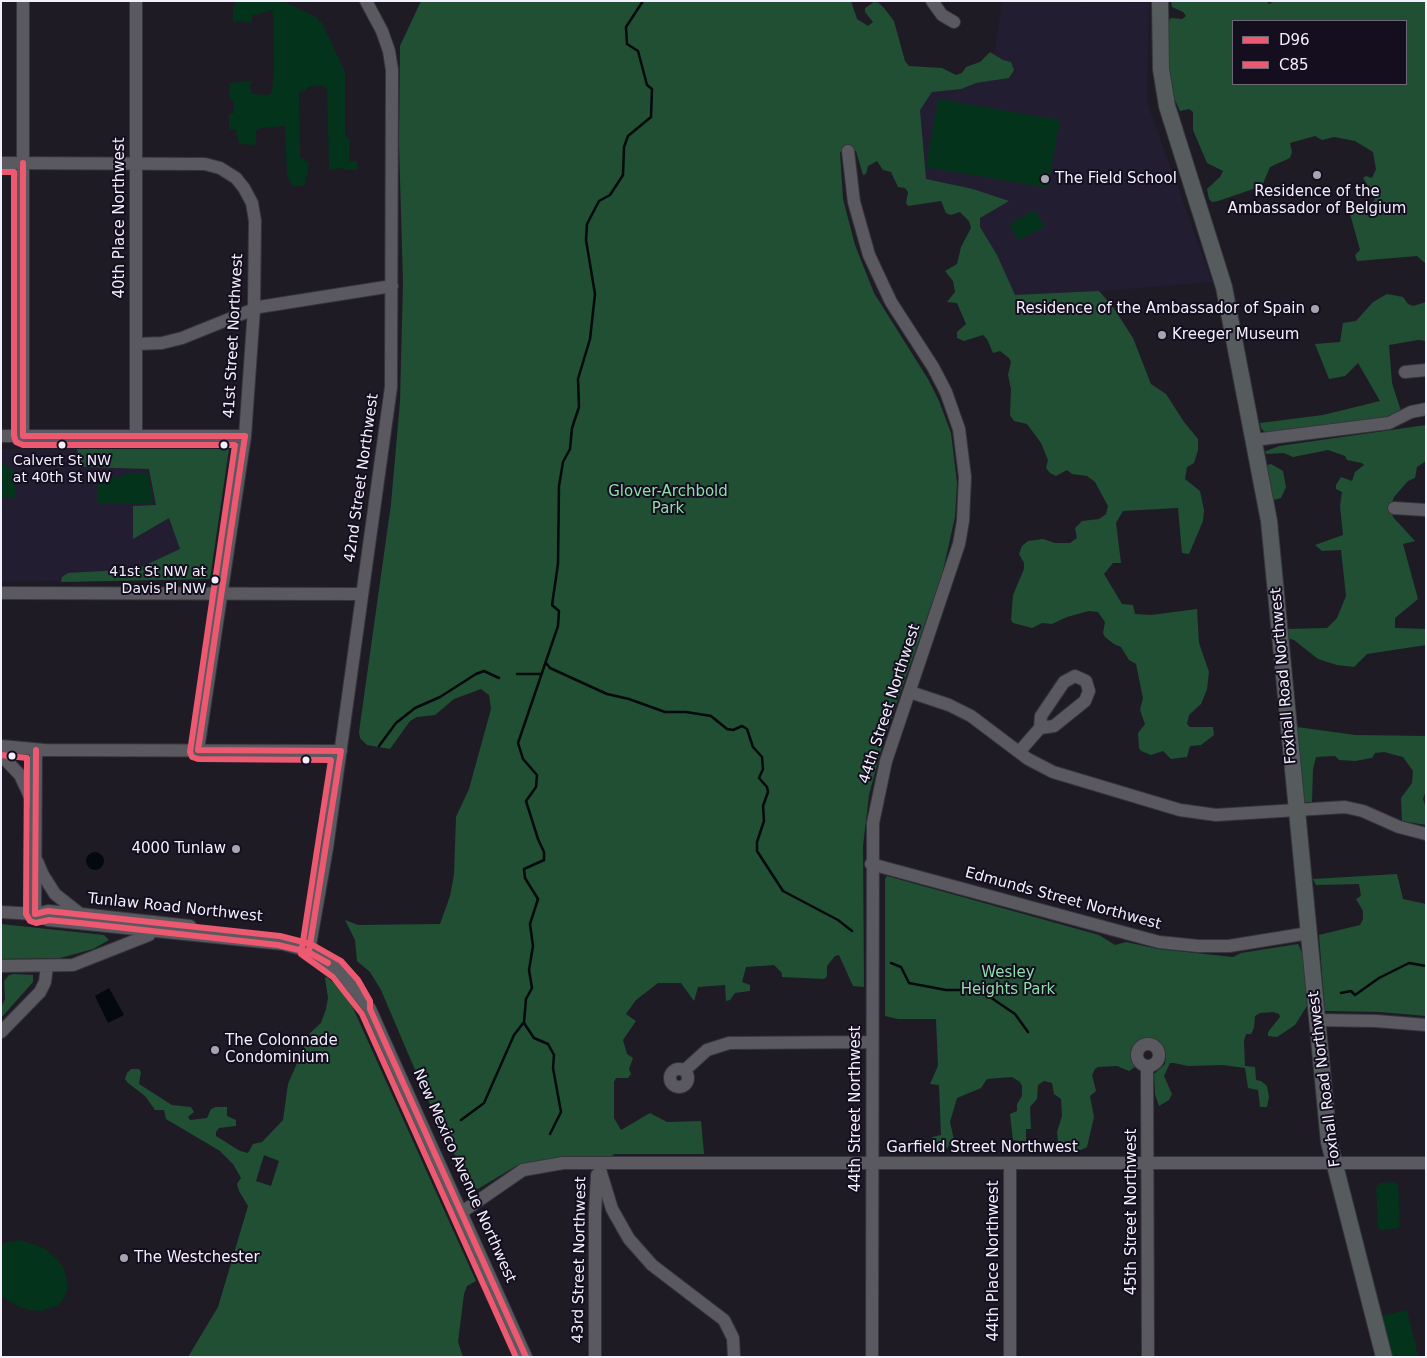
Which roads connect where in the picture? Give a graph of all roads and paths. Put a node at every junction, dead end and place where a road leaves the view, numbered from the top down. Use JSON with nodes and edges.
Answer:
{"nodes":[{"id":1,"x":23,"y":1,"type":"edge"},
{"id":2,"x":136,"y":1,"type":"edge"},
{"id":3,"x":932,"y":1,"type":"edge"},
{"id":4,"x":1160,"y":1,"type":"edge"},
{"id":5,"x":369,"y":5,"type":"edge"},
{"id":6,"x":954,"y":22,"type":"dead end"},
{"id":7,"x":848,"y":151,"type":"dead end"},
{"id":8,"x":1,"y":163,"type":"edge"},
{"id":9,"x":23,"y":163,"type":"junction"},
{"id":10,"x":136,"y":163,"type":"junction"},
{"id":11,"x":392,"y":286,"type":"junction"},
{"id":12,"x":254,"y":309,"type":"junction"},
{"id":13,"x":136,"y":344,"type":"junction"},
{"id":14,"x":1426,"y":370,"type":"edge"},
{"id":15,"x":1405,"y":372,"type":"dead end"},
{"id":16,"x":1426,"y":410,"type":"edge"},
{"id":17,"x":1,"y":436,"type":"edge"},
{"id":18,"x":23,"y":436,"type":"junction"},
{"id":19,"x":136,"y":436,"type":"junction"},
{"id":20,"x":245,"y":436,"type":"junction"},
{"id":21,"x":1254,"y":440,"type":"junction"},
{"id":22,"x":1394,"y":508,"type":"dead end"},
{"id":23,"x":1426,"y":510,"type":"edge"},
{"id":24,"x":1,"y":593,"type":"edge"},
{"id":25,"x":221,"y":593,"type":"junction"},
{"id":26,"x":362,"y":594,"type":"junction"},
{"id":27,"x":910,"y":692,"type":"junction"},
{"id":28,"x":1040,"y":728,"type":"dead end"},
{"id":29,"x":1,"y":746,"type":"edge"},
{"id":30,"x":36,"y":750,"type":"junction"},
{"id":31,"x":198,"y":750,"type":"junction"},
{"id":32,"x":340,"y":751,"type":"junction"},
{"id":33,"x":1019,"y":752,"type":"junction"},
{"id":34,"x":1,"y":755,"type":"edge"},
{"id":35,"x":1297,"y":809,"type":"junction"},
{"id":36,"x":35,"y":816,"type":"junction"},
{"id":37,"x":1426,"y":834,"type":"edge"},
{"id":38,"x":35,"y":854,"type":"junction"},
{"id":39,"x":872,"y":864,"type":"junction"},
{"id":40,"x":1,"y":912,"type":"edge"},
{"id":41,"x":35,"y":914,"type":"junction"},
{"id":42,"x":81,"y":914,"type":"junction"},
{"id":43,"x":152,"y":926,"type":"junction"},
{"id":44,"x":1309,"y":933,"type":"junction"},
{"id":45,"x":310,"y":948,"type":"junction"},
{"id":46,"x":1,"y":966,"type":"edge"},
{"id":47,"x":47,"y":966,"type":"junction"},
{"id":48,"x":1317,"y":1020,"type":"junction"},
{"id":49,"x":1426,"y":1025,"type":"edge"},
{"id":50,"x":1,"y":1032,"type":"edge"},
{"id":51,"x":872,"y":1042,"type":"junction"},
{"id":52,"x":1147,"y":1066,"type":"dead end"},
{"id":53,"x":685,"y":1070,"type":"dead end"},
{"id":54,"x":1426,"y":1162,"type":"edge"},
{"id":55,"x":598,"y":1163,"type":"junction"},
{"id":56,"x":1148,"y":1163,"type":"junction"},
{"id":57,"x":1333,"y":1163,"type":"junction"},
{"id":58,"x":872,"y":1164,"type":"junction"},
{"id":59,"x":1010,"y":1164,"type":"junction"},
{"id":60,"x":462,"y":1212,"type":"junction"},
{"id":61,"x":526,"y":1357,"type":"edge"},
{"id":62,"x":596,"y":1357,"type":"edge"},
{"id":63,"x":734,"y":1357,"type":"edge"},
{"id":64,"x":872,"y":1357,"type":"edge"},
{"id":65,"x":1010,"y":1357,"type":"edge"},
{"id":66,"x":1148,"y":1357,"type":"edge"},
{"id":67,"x":1384,"y":1357,"type":"edge"}],
"edges":[{"from":1,"to":9,"type":"street"},
{"from":2,"to":10,"type":"street","name":"40th Place Northwest"},
{"from":3,"to":6,"type":"street"},
{"from":4,"to":21,"type":"main road","name":"Foxhall Road Northwest"},
{"from":5,"to":11,"type":"street","name":"42nd Street Northwest"},
{"from":7,"to":27,"type":"street","name":"44th Street Northwest"},
{"from":8,"to":9,"type":"street","name":"41st Street Northwest"},
{"from":9,"to":10,"type":"street","name":"41st Street Northwest"},
{"from":9,"to":18,"type":"street"},
{"from":10,"to":12,"type":"street","name":"41st Street Northwest"},
{"from":10,"to":13,"type":"street","name":"40th Place Northwest"},
{"from":11,"to":12,"type":"street"},
{"from":11,"to":26,"type":"street","name":"42nd Street Northwest"},
{"from":12,"to":13,"type":"street"},
{"from":12,"to":20,"type":"street","name":"41st Street Northwest"},
{"from":13,"to":19,"type":"street","name":"40th Place Northwest"},
{"from":14,"to":15,"type":"street"},
{"from":16,"to":21,"type":"street"},
{"from":17,"to":18,"type":"street"},
{"from":18,"to":19,"type":"street"},
{"from":19,"to":20,"type":"street"},
{"from":20,"to":25,"type":"street","name":"41st Street Northwest"},
{"from":21,"to":35,"type":"main road","name":"Foxhall Road Northwest"},
{"from":22,"to":23,"type":"street"},
{"from":24,"to":25,"type":"street"},
{"from":25,"to":26,"type":"street"},
{"from":25,"to":31,"type":"street","name":"41st Street Northwest"},
{"from":26,"to":32,"type":"street","name":"42nd Street Northwest"},
{"from":27,"to":33,"type":"street"},
{"from":27,"to":39,"type":"street","name":"44th Street Northwest"},
{"from":28,"to":33,"type":"street"},
{"from":29,"to":30,"type":"street"},
{"from":30,"to":31,"type":"street"},
{"from":30,"to":36,"type":"street"},
{"from":31,"to":32,"type":"street"},
{"from":32,"to":45,"type":"street","name":"42nd Street Northwest"},
{"from":33,"to":35,"type":"street"},
{"from":34,"to":36,"type":"street"},
{"from":35,"to":37,"type":"street"},
{"from":35,"to":44,"type":"main road","name":"Foxhall Road Northwest"},
{"from":36,"to":38,"type":"street"},
{"from":38,"to":41,"type":"street"},
{"from":38,"to":42,"type":"street"},
{"from":39,"to":44,"type":"street","name":"Edmunds Street Northwest"},
{"from":39,"to":51,"type":"street","name":"44th Street Northwest"},
{"from":40,"to":41,"type":"street","name":"Tunlaw Road Northwest"},
{"from":41,"to":42,"type":"street","name":"Tunlaw Road Northwest"},
{"from":41,"to":43,"type":"street","name":"Tunlaw Road Northwest"},
{"from":42,"to":43,"type":"street","name":"Tunlaw Road Northwest"},
{"from":43,"to":45,"type":"street","name":"Tunlaw Road Northwest"},
{"from":43,"to":47,"type":"street"},
{"from":44,"to":48,"type":"main road","name":"Foxhall Road Northwest"},
{"from":45,"to":60,"type":"street","name":"New Mexico Avenue Northwest"},
{"from":46,"to":47,"type":"street"},
{"from":47,"to":50,"type":"street"},
{"from":48,"to":49,"type":"street"},
{"from":48,"to":57,"type":"main road","name":"Foxhall Road Northwest"},
{"from":51,"to":53,"type":"street"},
{"from":51,"to":58,"type":"street","name":"44th Street Northwest"},
{"from":52,"to":56,"type":"street","name":"45th Street Northwest"},
{"from":54,"to":57,"type":"street","name":"Garfield Street Northwest"},
{"from":55,"to":58,"type":"street","name":"Garfield Street Northwest"},
{"from":55,"to":60,"type":"street","name":"Garfield Street Northwest"},
{"from":55,"to":62,"type":"street","name":"43rd Street Northwest"},
{"from":55,"to":63,"type":"street"},
{"from":56,"to":57,"type":"street","name":"Garfield Street Northwest"},
{"from":56,"to":59,"type":"street","name":"Garfield Street Northwest"},
{"from":56,"to":66,"type":"street","name":"45th Street Northwest"},
{"from":57,"to":67,"type":"main road","name":"Foxhall Road Northwest"},
{"from":58,"to":59,"type":"street","name":"Garfield Street Northwest"},
{"from":58,"to":64,"type":"street","name":"44th Street Northwest"},
{"from":59,"to":65,"type":"street","name":"44th Place Northwest"},
{"from":60,"to":61,"type":"street","name":"New Mexico Avenue Northwest"}]}
